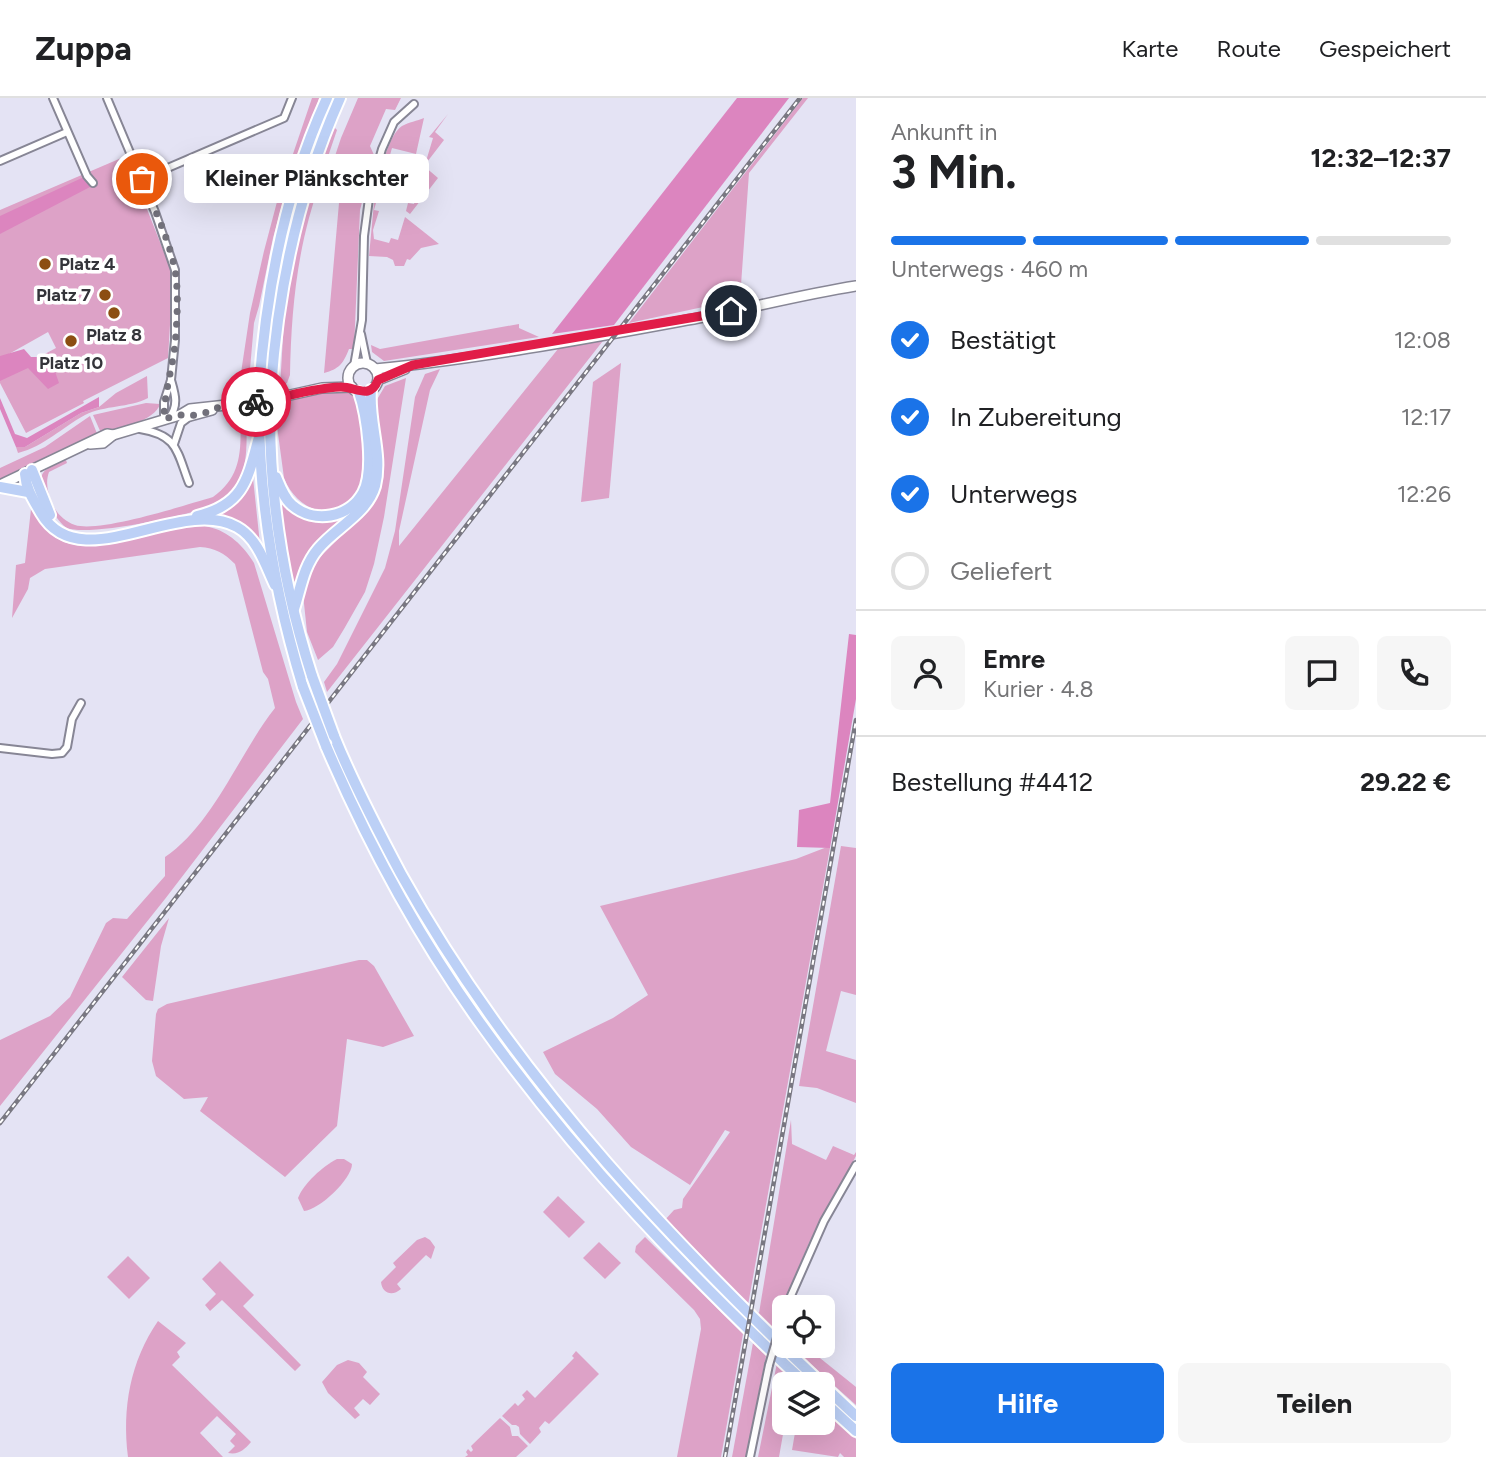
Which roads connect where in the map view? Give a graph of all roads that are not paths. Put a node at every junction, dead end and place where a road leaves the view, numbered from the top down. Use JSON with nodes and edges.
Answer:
{"nodes":[{"id":1,"x":52,"y":98,"type":"edge"},
{"id":2,"x":107,"y":98,"type":"edge"},
{"id":3,"x":292,"y":98,"type":"edge"},
{"id":4,"x":327,"y":98,"type":"edge"},
{"id":5,"x":340,"y":98,"type":"edge"},
{"id":6,"x":414,"y":104,"type":"dead end"},
{"id":7,"x":67,"y":132,"type":"junction"},
{"id":8,"x":0,"y":160,"type":"edge"},
{"id":9,"x":142,"y":179,"type":"junction"},
{"id":10,"x":93,"y":183,"type":"dead end"},
{"id":11,"x":856,"y":286,"type":"edge"},
{"id":12,"x":360,"y":331,"type":"junction"},
{"id":13,"x":413,"y":365,"type":"junction"},
{"id":14,"x":371,"y":366,"type":"junction"},
{"id":15,"x":351,"y":370,"type":"junction"},
{"id":16,"x":171,"y":380,"type":"junction"},
{"id":17,"x":365,"y":387,"type":"junction"},
{"id":18,"x":265,"y":388,"type":"junction"},
{"id":19,"x":322,"y":388,"type":"junction"},
{"id":20,"x":176,"y":400,"type":"junction"},
{"id":21,"x":187,"y":413,"type":"junction"},
{"id":22,"x":167,"y":418,"type":"junction"},
{"id":23,"x":135,"y":428,"type":"junction"},
{"id":24,"x":259,"y":437,"type":"junction"},
{"id":25,"x":174,"y":444,"type":"junction"},
{"id":26,"x":272,"y":464,"type":"junction"},
{"id":27,"x":29,"y":472,"type":"junction"},
{"id":28,"x":189,"y":483,"type":"dead end"},
{"id":29,"x":0,"y":486,"type":"edge"},
{"id":30,"x":29,"y":492,"type":"junction"},
{"id":31,"x":275,"y":584,"type":"junction"},
{"id":32,"x":294,"y":611,"type":"junction"},
{"id":33,"x":81,"y":703,"type":"dead end"},
{"id":34,"x":0,"y":748,"type":"edge"},
{"id":35,"x":856,"y":1165,"type":"edge"},
{"id":36,"x":791,"y":1295,"type":"edge"},
{"id":37,"x":772,"y":1355,"type":"edge"},
{"id":38,"x":793,"y":1372,"type":"edge"},
{"id":39,"x":835,"y":1412,"type":"edge"},
{"id":40,"x":856,"y":1416,"type":"edge"},
{"id":41,"x":856,"y":1431,"type":"edge"},
{"id":42,"x":750,"y":1457,"type":"edge"}],
"edges":[{"from":1,"to":7,"type":"street"},
{"from":2,"to":9,"type":"street"},
{"from":3,"to":9,"type":"street"},
{"from":4,"to":18,"type":"highway"},
{"from":5,"to":18,"type":"highway"},
{"from":6,"to":12,"type":"street"},
{"from":7,"to":8,"type":"street"},
{"from":7,"to":10,"type":"street"},
{"from":9,"to":16,"type":"street"},
{"from":11,"to":13,"type":"street"},
{"from":12,"to":14,"type":"street"},
{"from":12,"to":15,"type":"street"},
{"from":13,"to":14,"type":"street"},
{"from":13,"to":17,"type":"street"},
{"from":14,"to":15,"type":"street"},
{"from":14,"to":17,"type":"street"},
{"from":15,"to":17,"type":"street"},
{"from":15,"to":19,"type":"street"},
{"from":16,"to":20,"type":"street"},
{"from":16,"to":22,"type":"street"},
{"from":17,"to":19,"type":"street"},
{"from":17,"to":26,"type":"highway"},
{"from":17,"to":32,"type":"highway"},
{"from":18,"to":24,"type":"highway","bridge":true},
{"from":18,"to":26,"type":"highway","bridge":true},
{"from":19,"to":21,"type":"street"},
{"from":20,"to":21,"type":"street"},
{"from":20,"to":22,"type":"street"},
{"from":21,"to":22,"type":"street"},
{"from":21,"to":25,"type":"street"},
{"from":22,"to":23,"type":"street"},
{"from":23,"to":25,"type":"street"},
{"from":23,"to":27,"type":"street"},
{"from":24,"to":27,"type":"highway"},
{"from":24,"to":31,"type":"highway"},
{"from":25,"to":28,"type":"street"},
{"from":26,"to":32,"type":"highway"},
{"from":27,"to":29,"type":"street"},
{"from":27,"to":30,"type":"highway"},
{"from":29,"to":30,"type":"highway"},
{"from":30,"to":31,"type":"highway"},
{"from":31,"to":38,"type":"highway","bridge":true},
{"from":32,"to":40,"type":"highway","bridge":true},
{"from":33,"to":34,"type":"street"},
{"from":35,"to":36,"type":"street"},
{"from":37,"to":42,"type":"street","bridge":true},
{"from":39,"to":41,"type":"highway"}]}
